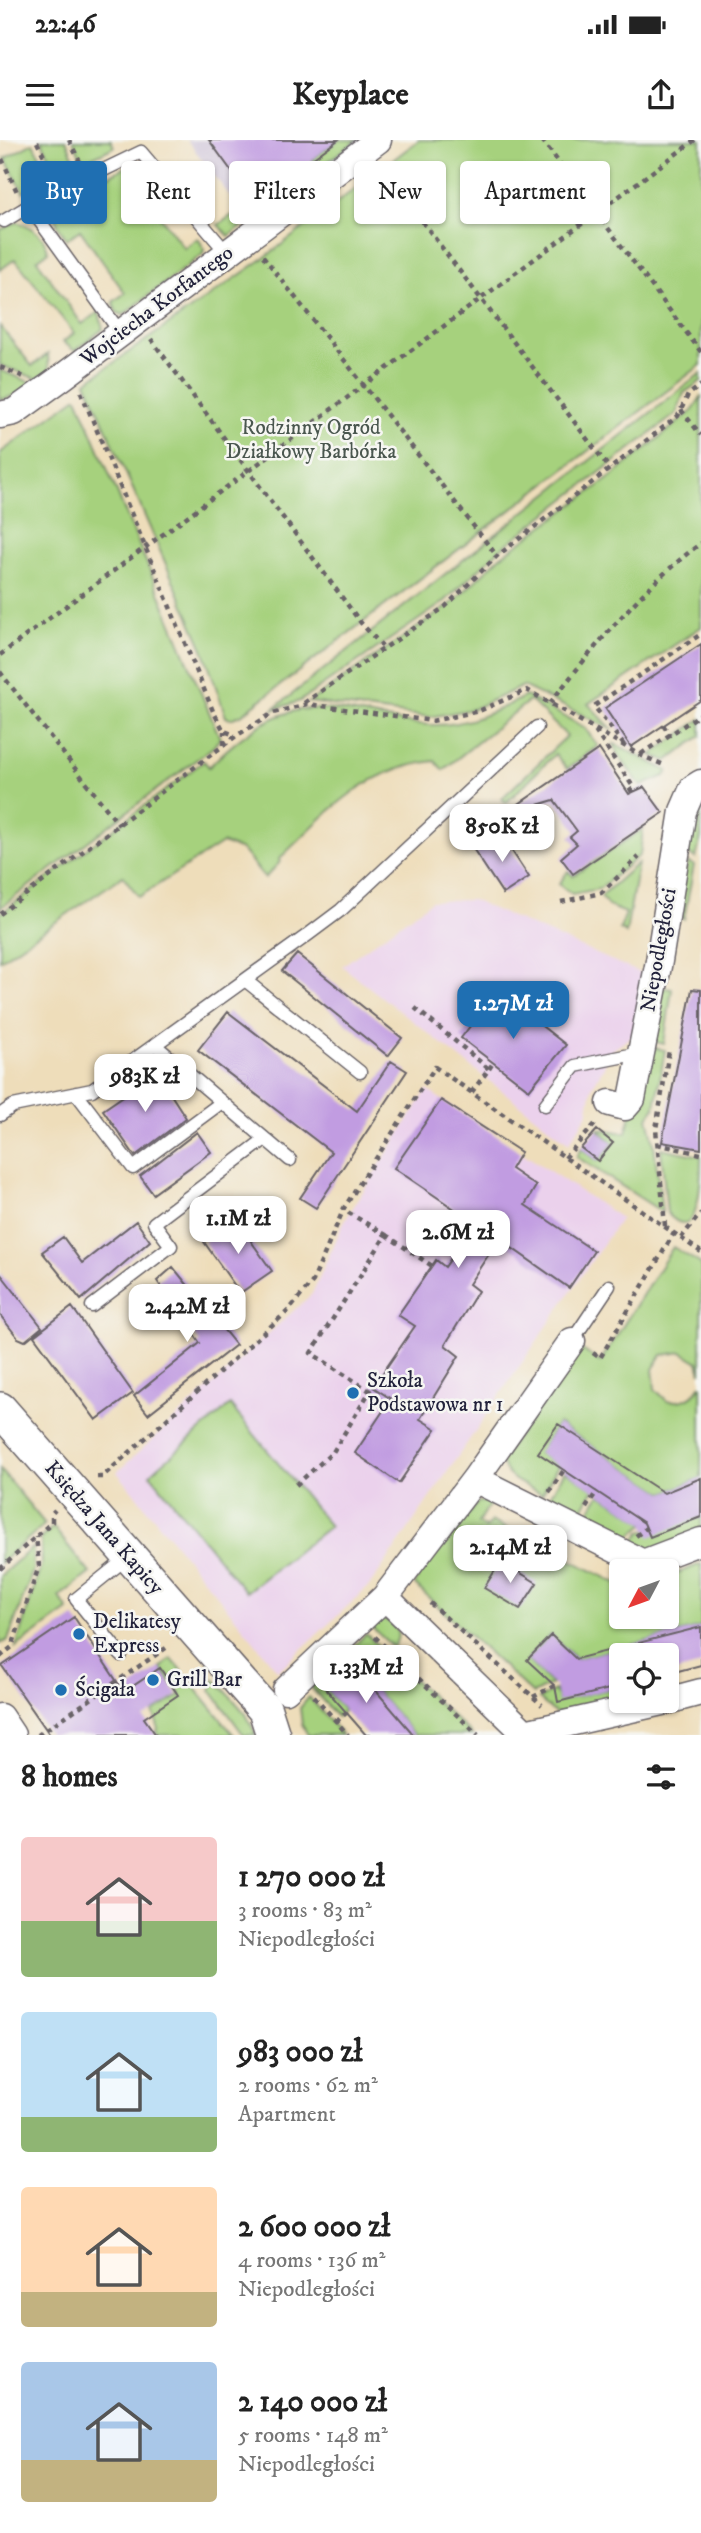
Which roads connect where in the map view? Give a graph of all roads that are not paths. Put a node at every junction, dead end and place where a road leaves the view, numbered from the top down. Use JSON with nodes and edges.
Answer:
{"nodes":[{"id":1,"x":378,"y":151,"type":"edge"},
{"id":2,"x":107,"y":167,"type":"edge"},
{"id":3,"x":21,"y":205,"type":"edge"},
{"id":4,"x":4,"y":221,"type":"dead end"},
{"id":5,"x":40,"y":224,"type":"edge"},
{"id":6,"x":227,"y":253,"type":"junction"},
{"id":7,"x":120,"y":332,"type":"junction"},
{"id":8,"x":0,"y":415,"type":"edge"},
{"id":9,"x":537,"y":727,"type":"dead end"},
{"id":10,"x":701,"y":783,"type":"edge"},
{"id":11,"x":245,"y":980,"type":"junction"},
{"id":12,"x":155,"y":1045,"type":"junction"},
{"id":13,"x":640,"y":1053,"type":"junction"},
{"id":14,"x":360,"y":1072,"type":"dead end"},
{"id":15,"x":76,"y":1093,"type":"junction"},
{"id":16,"x":222,"y":1102,"type":"junction"},
{"id":17,"x":545,"y":1104,"type":"dead end"},
{"id":18,"x":605,"y":1111,"type":"road end"},
{"id":19,"x":0,"y":1115,"type":"edge"},
{"id":20,"x":265,"y":1139,"type":"junction"},
{"id":21,"x":290,"y":1160,"type":"dead end"},
{"id":22,"x":610,"y":1286,"type":"dead end"},
{"id":23,"x":92,"y":1306,"type":"dead end"},
{"id":24,"x":578,"y":1345,"type":"joint"},
{"id":25,"x":0,"y":1409,"type":"edge"},
{"id":26,"x":475,"y":1479,"type":"junction"},
{"id":27,"x":701,"y":1541,"type":"edge"},
{"id":28,"x":128,"y":1556,"type":"junction"},
{"id":29,"x":385,"y":1597,"type":"junction"},
{"id":30,"x":121,"y":1656,"type":"dead end"},
{"id":31,"x":701,"y":1692,"type":"edge"},
{"id":32,"x":679,"y":1698,"type":"edge"},
{"id":33,"x":275,"y":1707,"type":"edge"},
{"id":34,"x":614,"y":1713,"type":"edge"}],
"edges":[{"from":1,"to":6,"type":"street","name":"Wojciecha Korfantego"},
{"from":2,"to":6,"type":"lane"},
{"from":3,"to":4,"type":"lane"},
{"from":5,"to":7,"type":"lane"},
{"from":6,"to":7,"type":"street","name":"Wojciecha Korfantego"},
{"from":7,"to":8,"type":"street","name":"Wojciecha Korfantego"},
{"from":9,"to":11,"type":"lane"},
{"from":10,"to":13,"type":"street","name":"Niepodległości"},
{"from":11,"to":12,"type":"lane"},
{"from":11,"to":14,"type":"lane"},
{"from":12,"to":15,"type":"lane"},
{"from":12,"to":16,"type":"lane"},
{"from":13,"to":17,"type":"lane"},
{"from":13,"to":18,"type":"street","name":"Niepodległości"},
{"from":15,"to":16,"type":"lane"},
{"from":15,"to":19,"type":"lane"},
{"from":16,"to":20,"type":"lane"},
{"from":20,"to":21,"type":"lane"},
{"from":20,"to":23,"type":"lane"},
{"from":22,"to":24,"type":"lane"},
{"from":24,"to":26,"type":"street"},
{"from":25,"to":28,"type":"street","name":"Księdza Jana Kapicy"},
{"from":26,"to":27,"type":"street"},
{"from":26,"to":29,"type":"street"},
{"from":28,"to":30,"type":"lane"},
{"from":28,"to":33,"type":"street","name":"Księdza Jana Kapicy"},
{"from":29,"to":33,"type":"street"},
{"from":29,"to":34,"type":"street"},
{"from":31,"to":32,"type":"street"}]}
